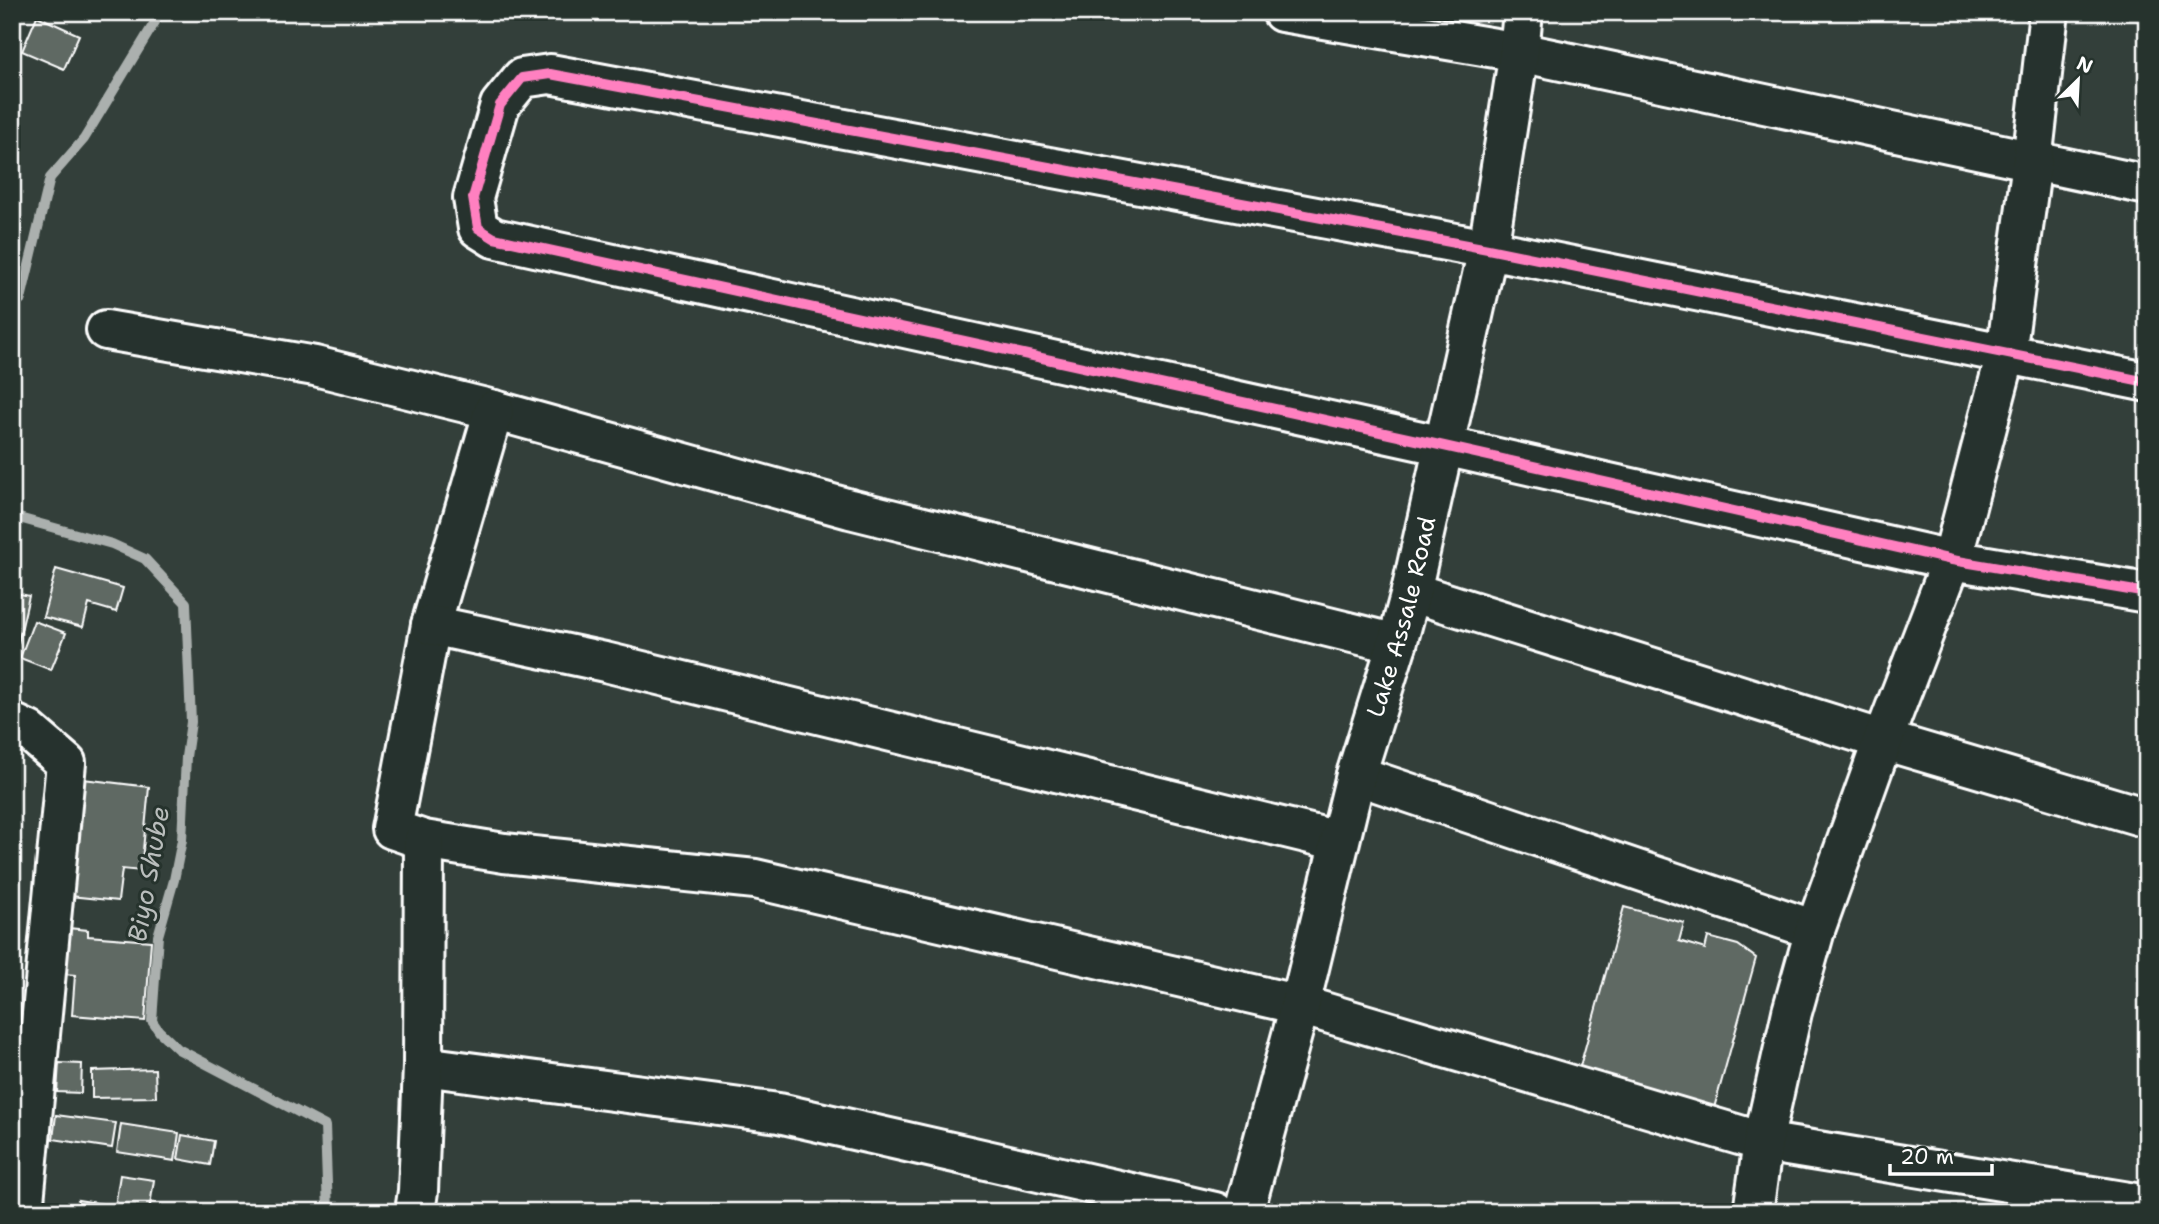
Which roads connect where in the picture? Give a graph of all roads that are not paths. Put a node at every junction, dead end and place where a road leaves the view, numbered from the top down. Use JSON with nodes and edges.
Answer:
{"nodes":[{"id":1,"x":1282,"y":12,"type":"edge"},
{"id":2,"x":1523,"y":12,"type":"edge"},
{"id":3,"x":2049,"y":12,"type":"edge"},
{"id":4,"x":1518,"y":52,"type":"junction"},
{"id":5,"x":2032,"y":162,"type":"junction"},
{"id":6,"x":2147,"y":185,"type":"edge"},
{"id":7,"x":1488,"y":249,"type":"junction"},
{"id":8,"x":106,"y":330,"type":"dead end"},
{"id":9,"x":2006,"y":354,"type":"junction"},
{"id":10,"x":2147,"y":382,"type":"edge"},
{"id":11,"x":494,"y":410,"type":"junction"},
{"id":12,"x":1444,"y":446,"type":"junction"},
{"id":13,"x":1952,"y":560,"type":"junction"},
{"id":14,"x":1410,"y":593,"type":"junction"},
{"id":15,"x":2147,"y":593,"type":"edge"},
{"id":16,"x":431,"y":625,"type":"junction"},
{"id":17,"x":1397,"y":644,"type":"junction"},
{"id":18,"x":12,"y":723,"type":"edge"},
{"id":19,"x":1883,"y":740,"type":"junction"},
{"id":20,"x":1356,"y":775,"type":"junction"},
{"id":21,"x":2147,"y":818,"type":"edge"},
{"id":22,"x":424,"y":840,"type":"junction"},
{"id":23,"x":1339,"y":841,"type":"junction"},
{"id":24,"x":1815,"y":930,"type":"junction"},
{"id":25,"x":28,"y":987,"type":"edge"},
{"id":26,"x":1300,"y":1005,"type":"junction"},
{"id":27,"x":423,"y":1066,"type":"junction"},
{"id":28,"x":1763,"y":1142,"type":"junction"},
{"id":29,"x":2147,"y":1205,"type":"edge"},
{"id":30,"x":23,"y":1212,"type":"edge"},
{"id":31,"x":415,"y":1212,"type":"edge"},
{"id":32,"x":1215,"y":1212,"type":"edge"},
{"id":33,"x":1244,"y":1212,"type":"edge"},
{"id":34,"x":1753,"y":1212,"type":"edge"}],
"edges":[{"from":1,"to":4,"type":"street"},
{"from":2,"to":4,"type":"street","name":"Lake Assale Road"},
{"from":3,"to":5,"type":"street"},
{"from":4,"to":5,"type":"street"},
{"from":4,"to":7,"type":"street","name":"Lake Assale Road"},
{"from":5,"to":6,"type":"street"},
{"from":5,"to":9,"type":"street"},
{"from":7,"to":9,"type":"street"},
{"from":7,"to":12,"type":"street","name":"Lake Assale Road"},
{"from":7,"to":12,"type":"street"},
{"from":8,"to":11,"type":"street"},
{"from":9,"to":10,"type":"street"},
{"from":9,"to":13,"type":"street"},
{"from":11,"to":16,"type":"street"},
{"from":11,"to":17,"type":"street"},
{"from":12,"to":13,"type":"street"},
{"from":12,"to":14,"type":"street","name":"Lake Assale Road"},
{"from":13,"to":15,"type":"street"},
{"from":13,"to":19,"type":"street"},
{"from":14,"to":17,"type":"street","name":"Lake Assale Road"},
{"from":14,"to":19,"type":"street"},
{"from":16,"to":22,"type":"street"},
{"from":16,"to":23,"type":"street"},
{"from":17,"to":20,"type":"street","name":"Lake Assale Road"},
{"from":18,"to":25,"type":"street"},
{"from":19,"to":21,"type":"street"},
{"from":19,"to":24,"type":"street"},
{"from":20,"to":23,"type":"street","name":"Lake Assale Road"},
{"from":20,"to":24,"type":"street"},
{"from":22,"to":26,"type":"street"},
{"from":22,"to":27,"type":"street"},
{"from":23,"to":26,"type":"street","name":"Lake Assale Road"},
{"from":24,"to":28,"type":"street"},
{"from":25,"to":30,"type":"street"},
{"from":26,"to":28,"type":"street"},
{"from":26,"to":33,"type":"street","name":"Lake Assale Road"},
{"from":27,"to":31,"type":"street"},
{"from":27,"to":32,"type":"street"},
{"from":28,"to":29,"type":"street"},
{"from":28,"to":34,"type":"street"}]}
